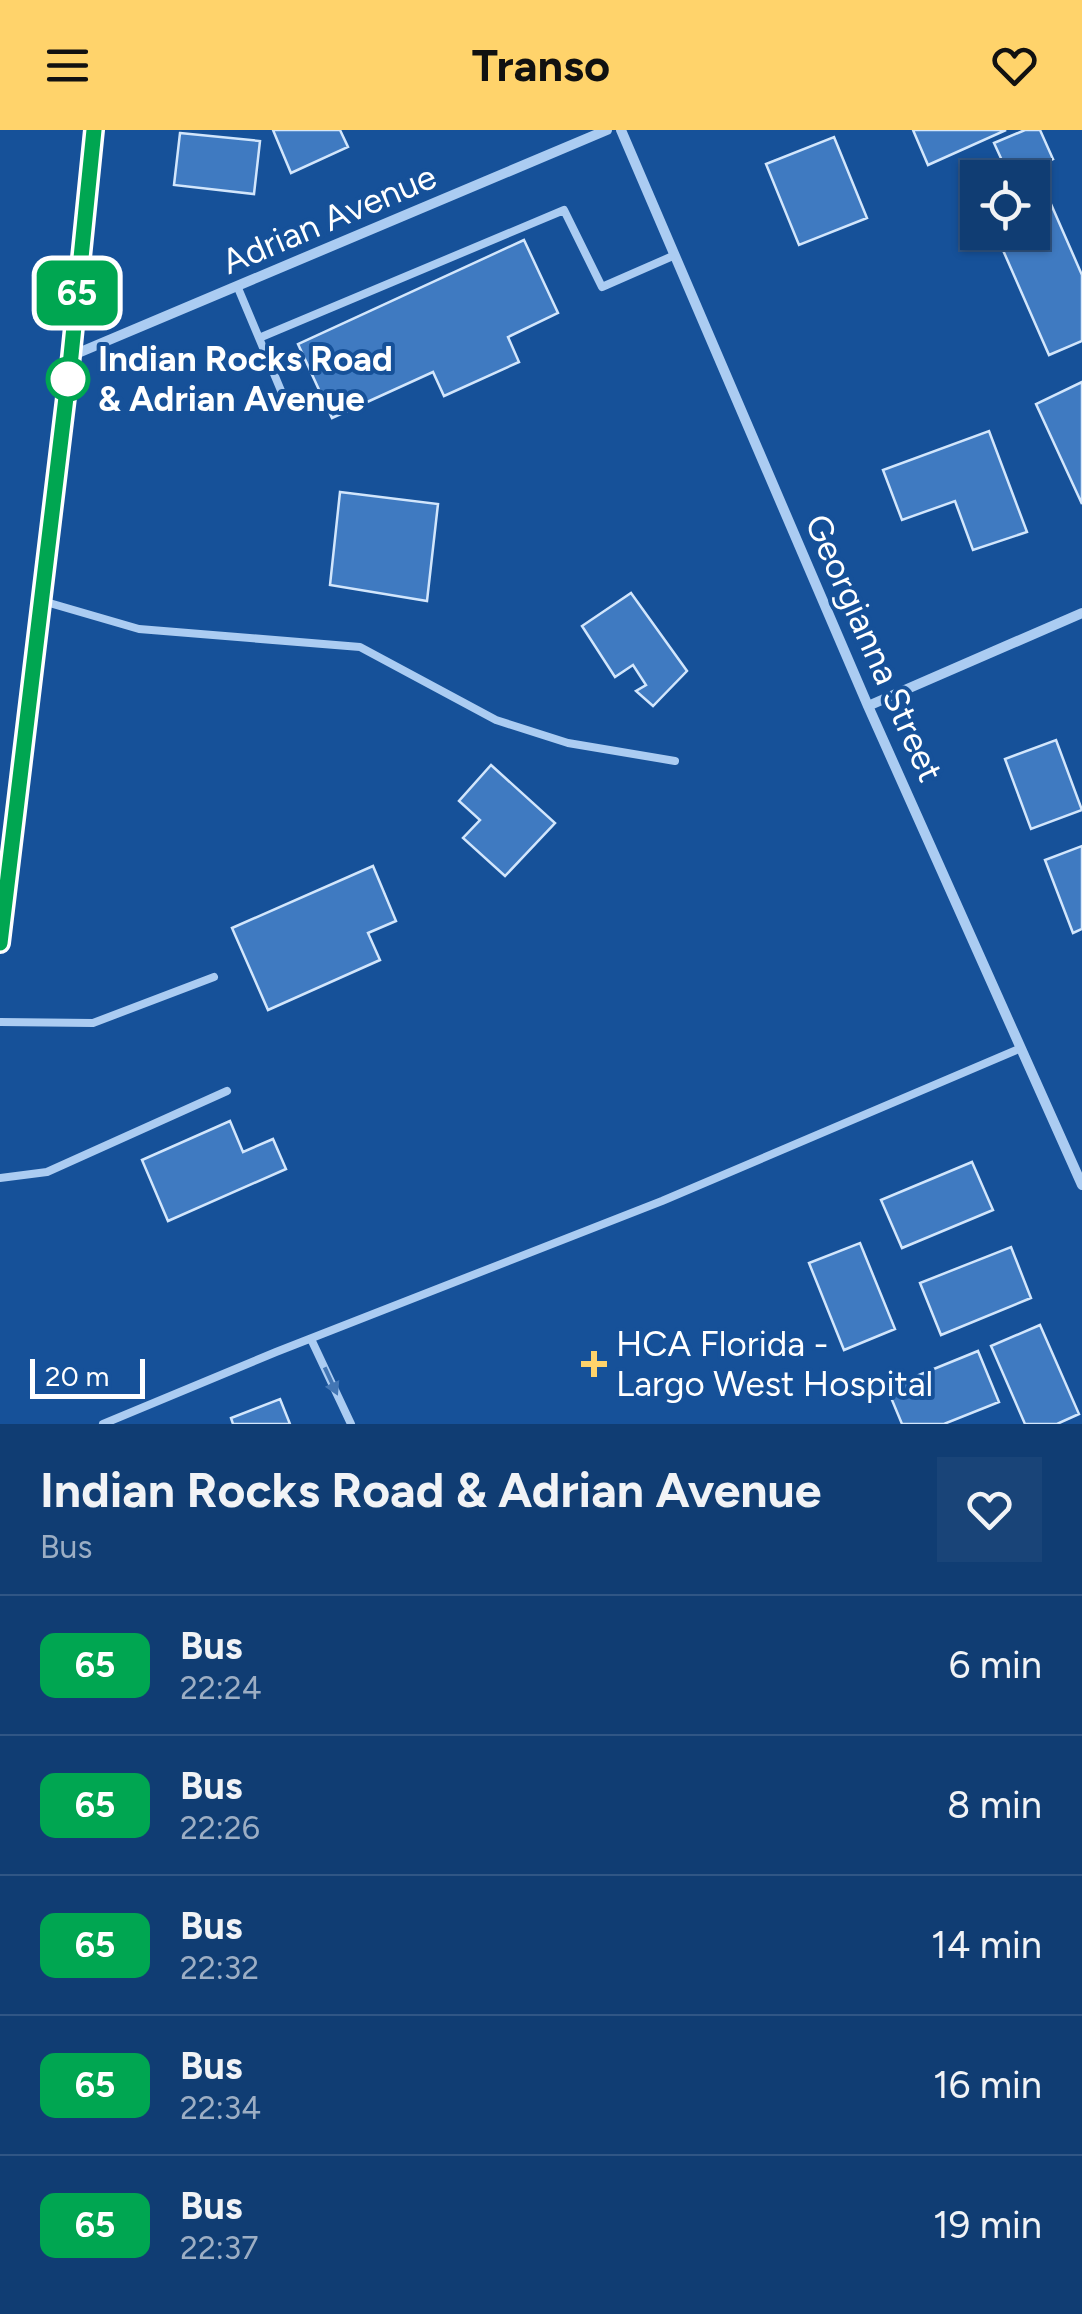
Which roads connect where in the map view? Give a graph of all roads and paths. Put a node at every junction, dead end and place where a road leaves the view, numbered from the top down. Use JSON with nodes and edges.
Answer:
{"nodes":[{"id":1,"x":94,"y":130,"type":"edge"},
{"id":2,"x":607,"y":130,"type":"edge"},
{"id":3,"x":620,"y":130,"type":"edge"},
{"id":4,"x":674,"y":256,"type":"junction"},
{"id":5,"x":238,"y":288,"type":"junction"},
{"id":6,"x":259,"y":338,"type":"junction"},
{"id":7,"x":71,"y":356,"type":"junction"},
{"id":8,"x":287,"y":405,"type":"dead end"},
{"id":9,"x":41,"y":601,"type":"junction"},
{"id":10,"x":1082,"y":613,"type":"edge"},
{"id":11,"x":868,"y":706,"type":"junction"},
{"id":12,"x":675,"y":761,"type":"dead end"},
{"id":13,"x":5,"y":863,"type":"edge"},
{"id":14,"x":0,"y":942,"type":"edge"},
{"id":15,"x":214,"y":977,"type":"dead end"},
{"id":16,"x":0,"y":1022,"type":"edge"},
{"id":17,"x":1021,"y":1048,"type":"junction"},
{"id":18,"x":227,"y":1091,"type":"dead end"},
{"id":19,"x":1082,"y":1147,"type":"edge"},
{"id":20,"x":1068,"y":1153,"type":"junction"},
{"id":21,"x":0,"y":1178,"type":"edge"},
{"id":22,"x":1082,"y":1186,"type":"edge"},
{"id":23,"x":311,"y":1339,"type":"junction"},
{"id":24,"x":103,"y":1424,"type":"edge"},
{"id":25,"x":351,"y":1424,"type":"edge"}],
"edges":[{"from":1,"to":7,"type":"street"},
{"from":2,"to":5,"type":"street","name":"Adrian Avenue"},
{"from":3,"to":4,"type":"street","name":"Georgianna Street"},
{"from":4,"to":6,"type":"lane"},
{"from":4,"to":11,"type":"street","name":"Georgianna Street"},
{"from":5,"to":6,"type":"lane"},
{"from":5,"to":7,"type":"street","name":"Adrian Avenue"},
{"from":6,"to":8,"type":"lane"},
{"from":7,"to":9,"type":"street"},
{"from":9,"to":12,"type":"lane"},
{"from":9,"to":13,"type":"street"},
{"from":10,"to":11,"type":"street"},
{"from":11,"to":17,"type":"street","name":"Georgianna Street"},
{"from":13,"to":14,"type":"street"},
{"from":15,"to":16,"type":"lane"},
{"from":17,"to":20,"type":"street","name":"Georgianna Street"},
{"from":17,"to":23,"type":"lane"},
{"from":18,"to":21,"type":"lane"},
{"from":19,"to":20,"type":"street"},
{"from":20,"to":22,"type":"street","name":"Georgianna Street"},
{"from":23,"to":24,"type":"lane"},
{"from":23,"to":25,"type":"lane","one_way":true}]}
